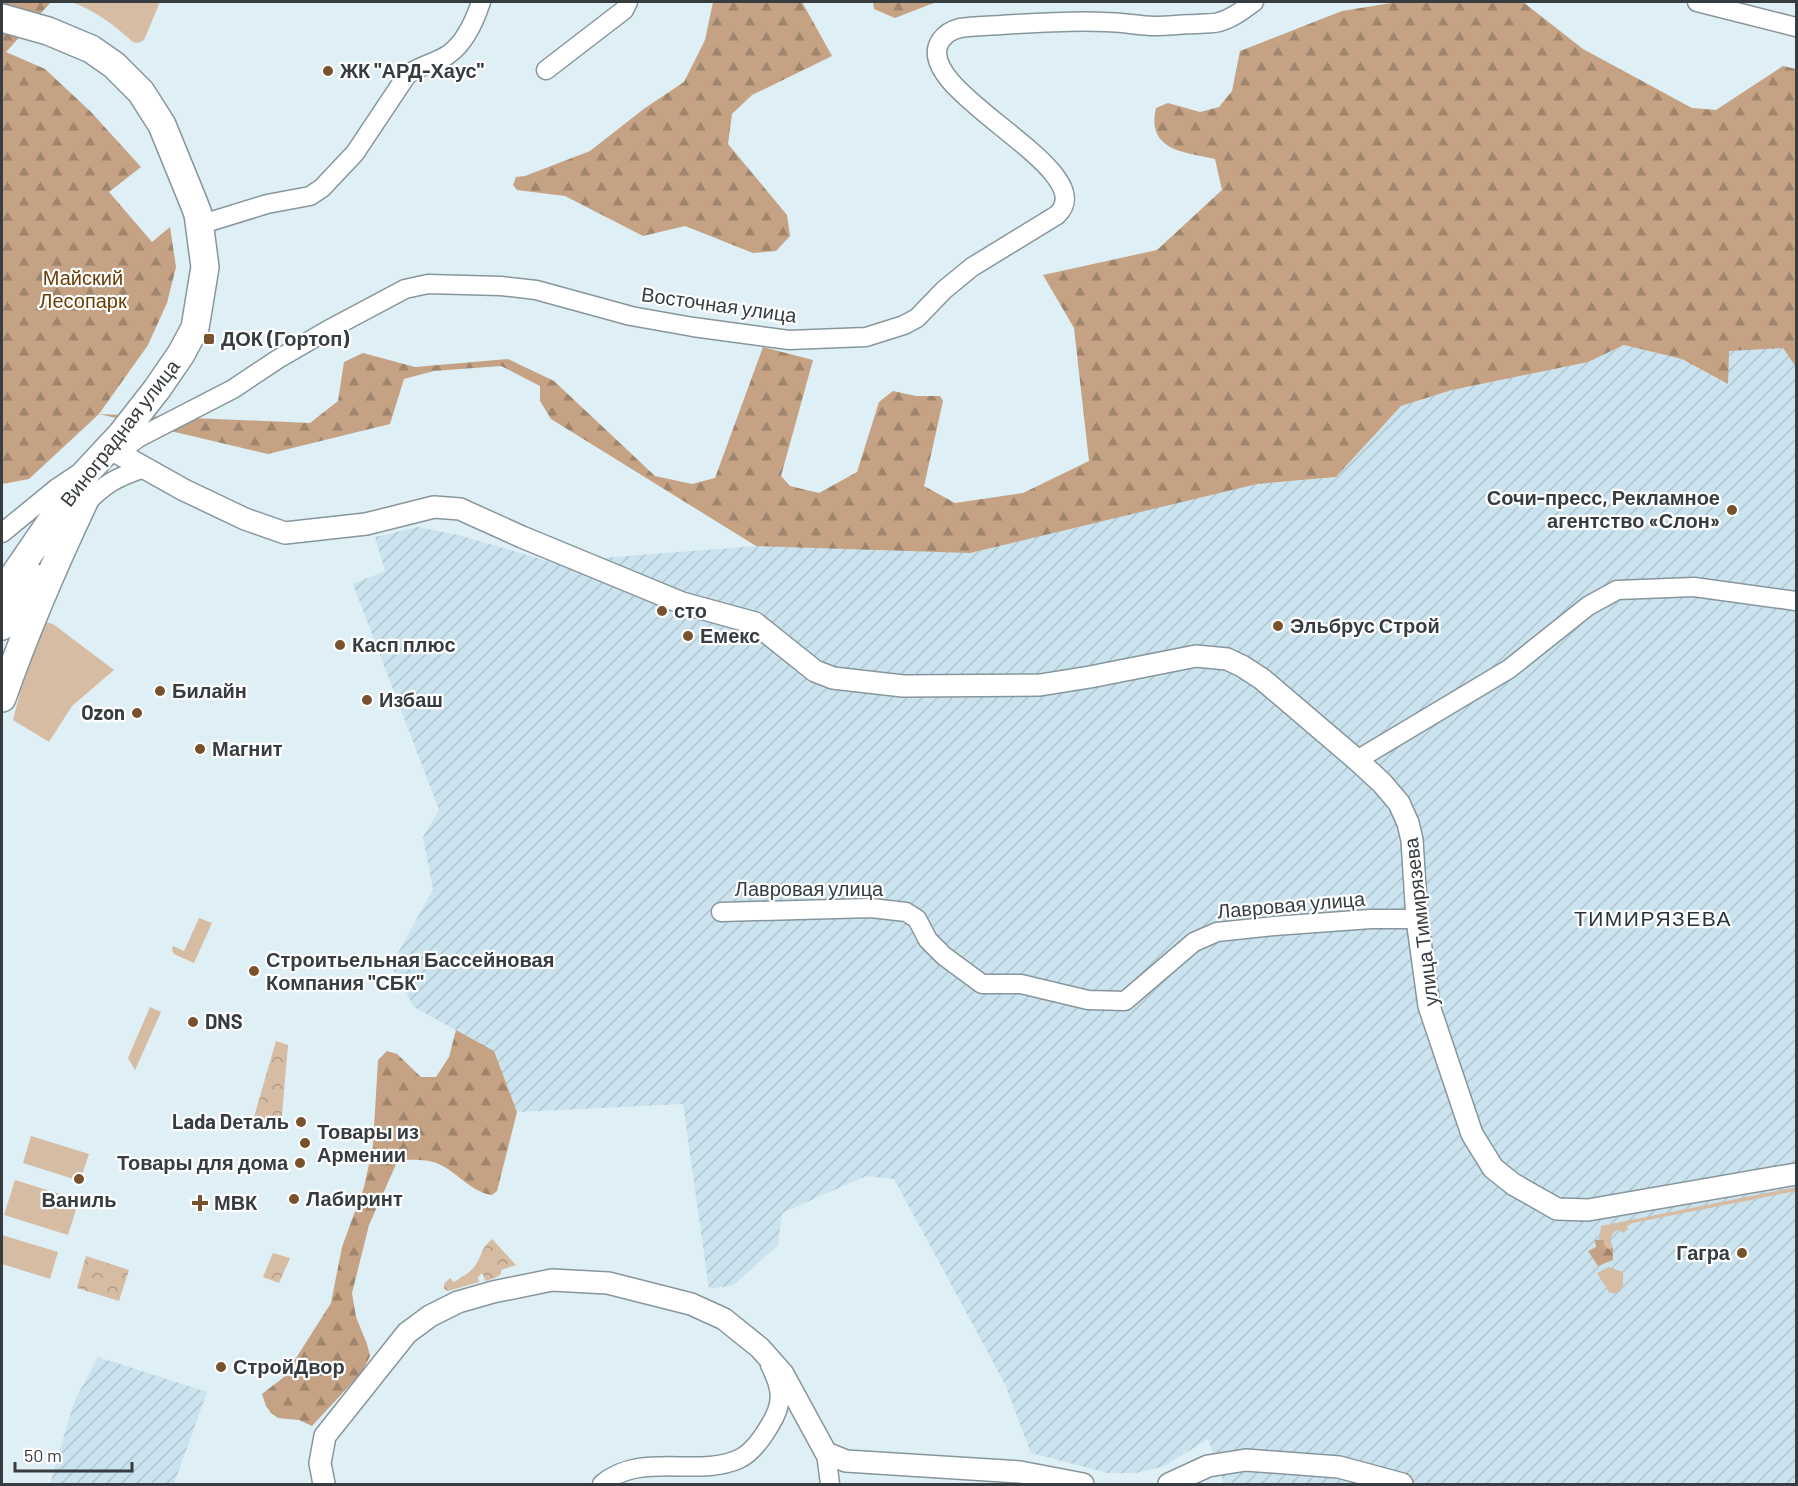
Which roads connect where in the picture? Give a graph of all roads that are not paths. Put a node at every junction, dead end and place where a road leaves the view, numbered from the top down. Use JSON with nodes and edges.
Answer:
{"nodes":[{"id":1,"x":482,"y":2,"type":"edge"},
{"id":2,"x":627,"y":2,"type":"edge"},
{"id":3,"x":1254,"y":2,"type":"edge"},
{"id":4,"x":1697,"y":2,"type":"edge"},
{"id":5,"x":2,"y":18,"type":"edge"},
{"id":6,"x":1797,"y":27,"type":"edge"},
{"id":7,"x":546,"y":70,"type":"dead end"},
{"id":8,"x":199,"y":225,"type":"junction"},
{"id":9,"x":109,"y":454,"type":"junction"},
{"id":10,"x":144,"y":468,"type":"junction"},
{"id":11,"x":81,"y":509,"type":"junction"},
{"id":12,"x":2,"y":533,"type":"edge"},
{"id":13,"x":2,"y":593,"type":"edge"},
{"id":14,"x":1797,"y":601,"type":"edge"},
{"id":15,"x":2,"y":626,"type":"edge"},
{"id":16,"x":2,"y":698,"type":"edge"},
{"id":17,"x":1357,"y":760,"type":"junction"},
{"id":18,"x":721,"y":912,"type":"dead end"},
{"id":19,"x":1417,"y":920,"type":"junction"},
{"id":20,"x":1797,"y":1174,"type":"edge"},
{"id":21,"x":760,"y":1348,"type":"junction"},
{"id":22,"x":826,"y":1453,"type":"junction"},
{"id":23,"x":324,"y":1485,"type":"edge"},
{"id":24,"x":602,"y":1485,"type":"edge"},
{"id":25,"x":831,"y":1485,"type":"edge"},
{"id":26,"x":1083,"y":1485,"type":"edge"},
{"id":27,"x":1169,"y":1485,"type":"edge"},
{"id":28,"x":1402,"y":1485,"type":"edge"}],
"edges":[{"from":1,"to":8,"type":"street"},
{"from":2,"to":7,"type":"street"},
{"from":3,"to":9,"type":"street","name":"Восточная улица"},
{"from":4,"to":6,"type":"street"},
{"from":5,"to":8,"type":"main road","name":"Виноградная улица"},
{"from":8,"to":9,"type":"main road","name":"Виноградная улица"},
{"from":9,"to":10,"type":"street","name":"улица Тимирязева"},
{"from":9,"to":11,"type":"main road"},
{"from":9,"to":12,"type":"street"},
{"from":9,"to":13,"type":"main road","name":"Виноградная улица"},
{"from":9,"to":15,"type":"main road"},
{"from":10,"to":11,"type":"street"},
{"from":10,"to":17,"type":"street","name":"улица Тимирязева"},
{"from":11,"to":16,"type":"main road"},
{"from":14,"to":17,"type":"street"},
{"from":17,"to":19,"type":"street","name":"улица Тимирязева"},
{"from":18,"to":19,"type":"street","name":"Лавровая улица"},
{"from":19,"to":20,"type":"street","name":"улица Тимирязева"},
{"from":21,"to":22,"type":"street"},
{"from":21,"to":23,"type":"street"},
{"from":21,"to":24,"type":"street"},
{"from":22,"to":25,"type":"street"},
{"from":22,"to":26,"type":"street"},
{"from":27,"to":28,"type":"street"}]}
